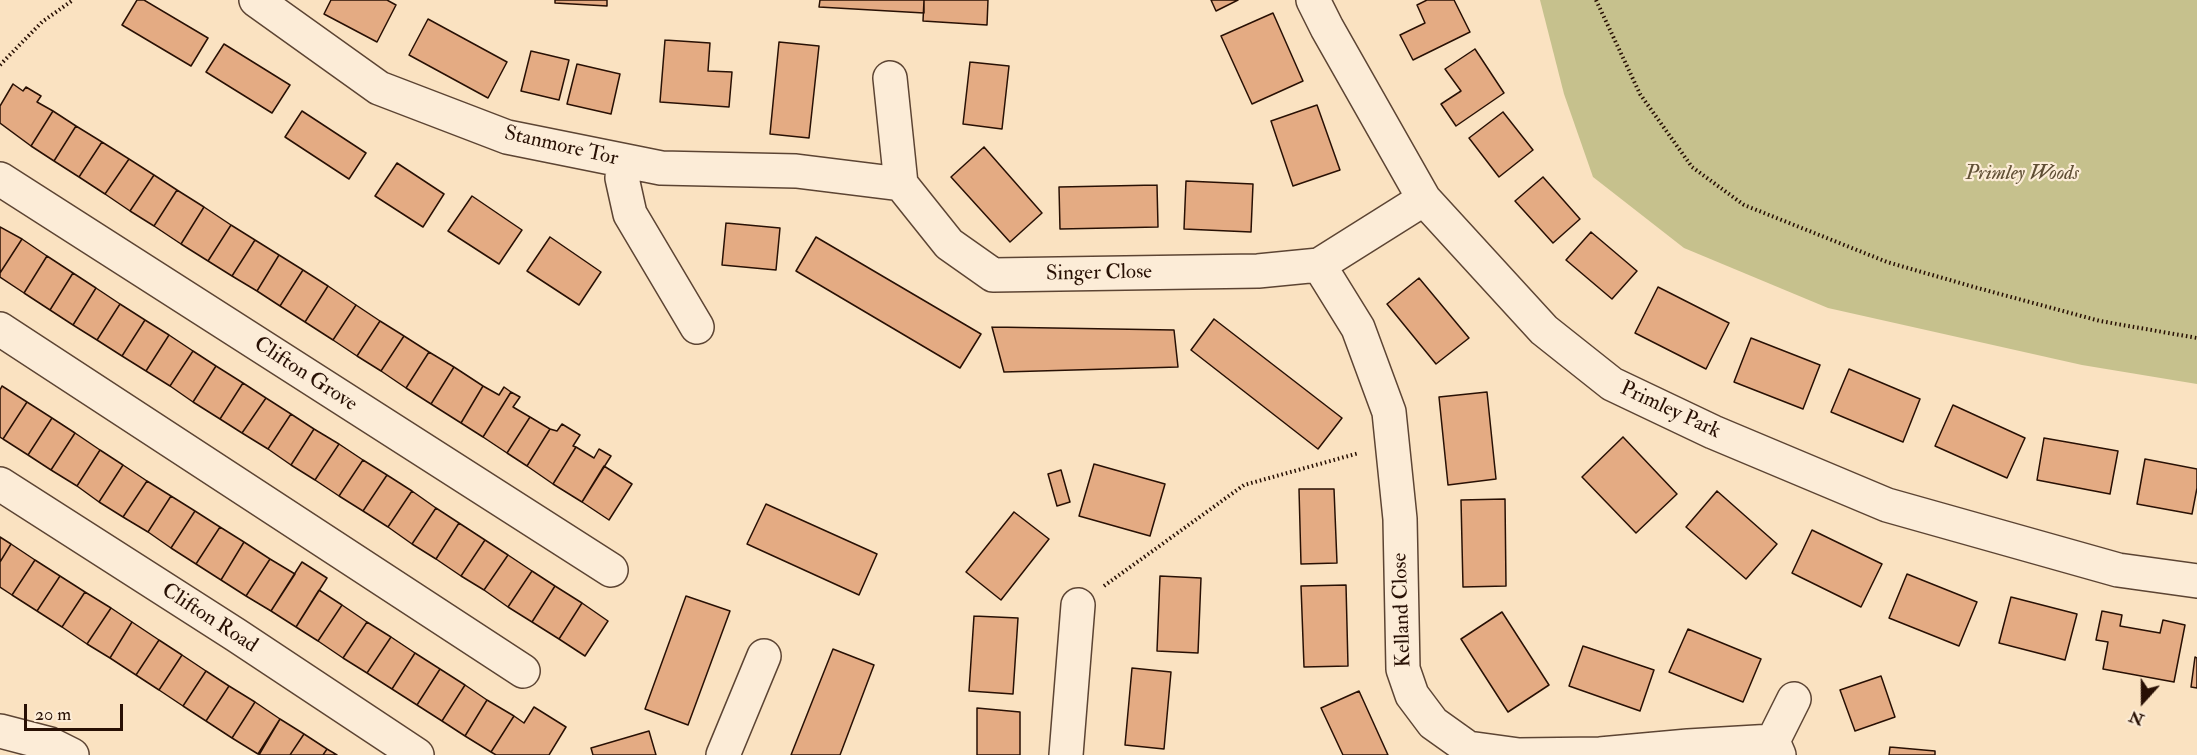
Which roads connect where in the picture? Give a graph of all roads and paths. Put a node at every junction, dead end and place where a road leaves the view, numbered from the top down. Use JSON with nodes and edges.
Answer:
{"nodes":[{"id":1,"x":73,"y":0,"type":"edge"},
{"id":2,"x":1313,"y":0,"type":"edge"},
{"id":3,"x":1596,"y":0,"type":"edge"},
{"id":4,"x":274,"y":5,"type":"edge"},
{"id":5,"x":0,"y":64,"type":"edge"},
{"id":6,"x":890,"y":78,"type":"dead end"},
{"id":7,"x":623,"y":161,"type":"junction"},
{"id":8,"x":0,"y":179,"type":"edge"},
{"id":9,"x":901,"y":184,"type":"junction"},
{"id":10,"x":1424,"y":198,"type":"junction"},
{"id":11,"x":1319,"y":265,"type":"junction"},
{"id":12,"x":697,"y":327,"type":"dead end"},
{"id":13,"x":0,"y":329,"type":"edge"},
{"id":14,"x":2197,"y":338,"type":"edge"},
{"id":15,"x":1392,"y":444,"type":"junction"},
{"id":16,"x":0,"y":484,"type":"edge"},
{"id":17,"x":611,"y":570,"type":"dead end"},
{"id":18,"x":2197,"y":582,"type":"edge"},
{"id":19,"x":1078,"y":605,"type":"joint"},
{"id":20,"x":764,"y":656,"type":"dead end"},
{"id":21,"x":523,"y":671,"type":"dead end"},
{"id":22,"x":1794,"y":699,"type":"dead end"},
{"id":23,"x":0,"y":731,"type":"edge"},
{"id":24,"x":1776,"y":748,"type":"edge"},
{"id":25,"x":72,"y":755,"type":"edge"},
{"id":26,"x":417,"y":755,"type":"edge"},
{"id":27,"x":723,"y":755,"type":"edge"},
{"id":28,"x":1066,"y":755,"type":"edge"}],
"edges":[{"from":1,"to":5,"type":"path"},
{"from":2,"to":10,"type":"street","name":"Primley Park"},
{"from":3,"to":14,"type":"path"},
{"from":4,"to":7,"type":"street","name":"Stanmore Tor"},
{"from":6,"to":9,"type":"street"},
{"from":7,"to":9,"type":"street","name":"Stanmore Tor"},
{"from":7,"to":12,"type":"street"},
{"from":8,"to":17,"type":"street","name":"Clifton Grove"},
{"from":9,"to":11,"type":"street","name":"Singer Close"},
{"from":10,"to":11,"type":"street","name":"Singer Close"},
{"from":10,"to":18,"type":"street","name":"Primley Park"},
{"from":11,"to":15,"type":"street","name":"Kelland Close"},
{"from":13,"to":21,"type":"street"},
{"from":15,"to":19,"type":"path"},
{"from":15,"to":24,"type":"street","name":"Kelland Close"},
{"from":16,"to":26,"type":"street","name":"Clifton Road"},
{"from":19,"to":28,"type":"street"},
{"from":20,"to":27,"type":"street"},
{"from":22,"to":24,"type":"street"},
{"from":23,"to":25,"type":"street"}]}
